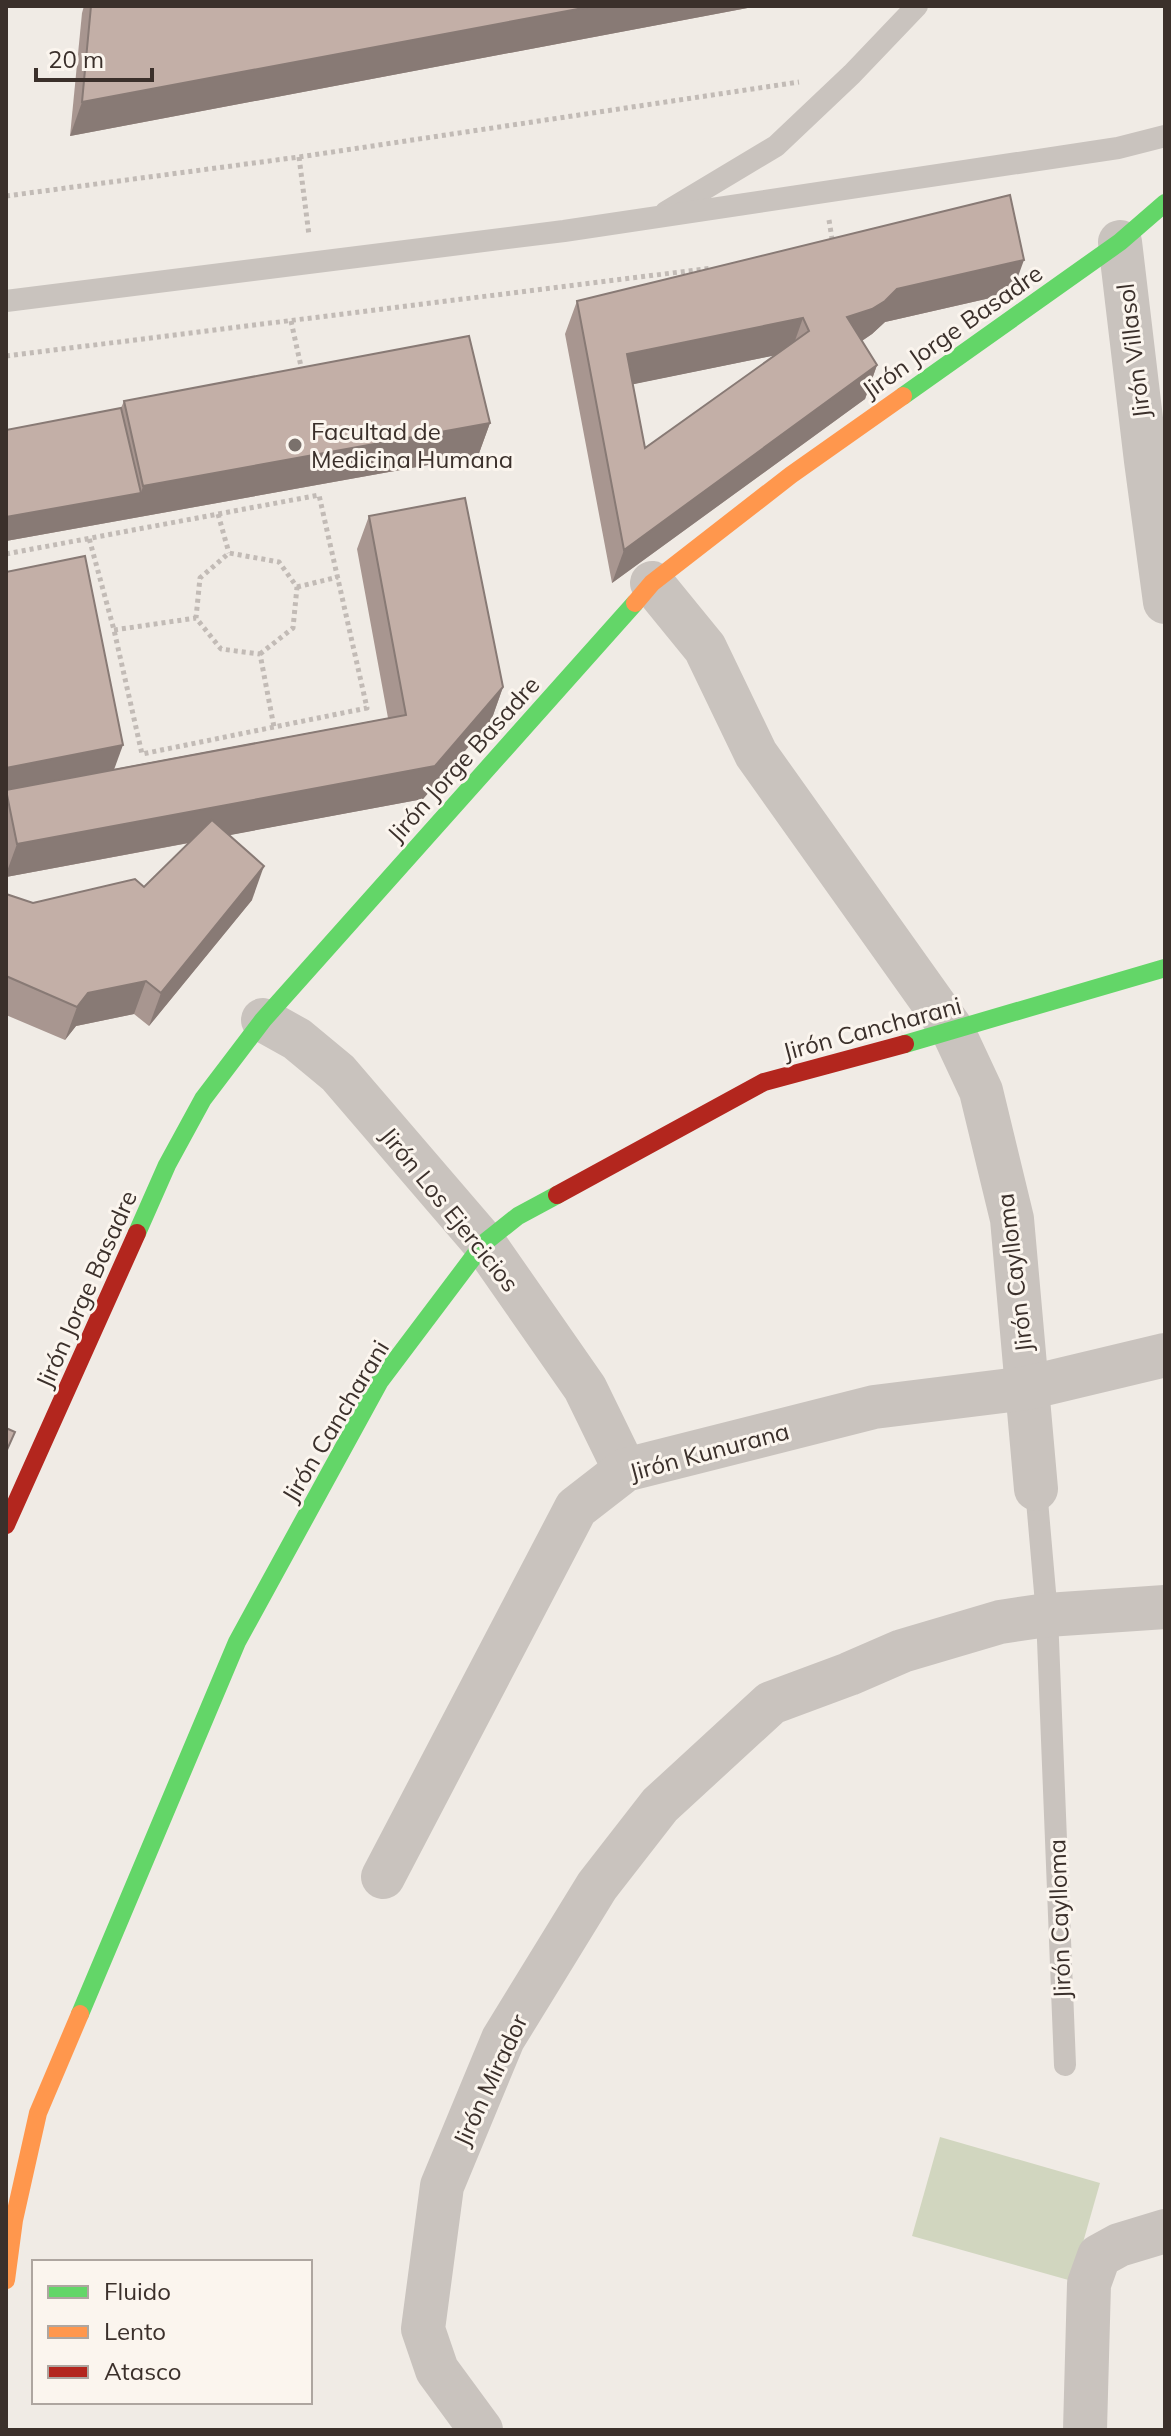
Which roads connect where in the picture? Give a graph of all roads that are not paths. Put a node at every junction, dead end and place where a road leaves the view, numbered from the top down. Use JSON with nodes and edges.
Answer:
{"nodes":[{"id":1,"x":917,"y":6,"type":"edge"},
{"id":2,"x":1165,"y":136,"type":"edge"},
{"id":3,"x":1165,"y":203,"type":"edge"},
{"id":4,"x":657,"y":217,"type":"junction"},
{"id":5,"x":1120,"y":242,"type":"junction"},
{"id":6,"x":6,"y":301,"type":"edge"},
{"id":7,"x":1155,"y":460,"type":"edge"},
{"id":8,"x":652,"y":583,"type":"junction"},
{"id":9,"x":1165,"y":602,"type":"edge"},
{"id":10,"x":1165,"y":968,"type":"edge"},
{"id":11,"x":263,"y":1020,"type":"junction"},
{"id":12,"x":953,"y":1031,"type":"junction"},
{"id":13,"x":484,"y":1243,"type":"junction"},
{"id":14,"x":1165,"y":1355,"type":"edge"},
{"id":15,"x":1027,"y":1388,"type":"junction"},
{"id":16,"x":625,"y":1470,"type":"junction"},
{"id":17,"x":1036,"y":1489,"type":"joint"},
{"id":18,"x":6,"y":1525,"type":"edge"},
{"id":19,"x":1165,"y":1607,"type":"edge"},
{"id":20,"x":1047,"y":1615,"type":"junction"},
{"id":21,"x":383,"y":1877,"type":"dead end"},
{"id":22,"x":1065,"y":2065,"type":"dead end"},
{"id":23,"x":1165,"y":2231,"type":"edge"},
{"id":24,"x":6,"y":2280,"type":"edge"},
{"id":25,"x":481,"y":2430,"type":"edge"},
{"id":26,"x":1085,"y":2430,"type":"edge"}],
"edges":[{"from":1,"to":4,"type":"lane"},
{"from":2,"to":4,"type":"lane"},
{"from":3,"to":5,"type":"street","name":"Jirón Jorge Basadre"},
{"from":4,"to":6,"type":"lane"},
{"from":5,"to":7,"type":"street","name":"Jirón Villasol"},
{"from":5,"to":8,"type":"street","name":"Jirón Jorge Basadre"},
{"from":7,"to":9,"type":"street","name":"Jirón Villasol"},
{"from":8,"to":11,"type":"street","name":"Jirón Jorge Basadre"},
{"from":8,"to":12,"type":"street","name":"Jirón Caylloma"},
{"from":10,"to":12,"type":"street","name":"Jirón Cancharani"},
{"from":11,"to":13,"type":"street","name":"Jirón Los Ejercicios"},
{"from":11,"to":18,"type":"street","name":"Jirón Jorge Basadre"},
{"from":12,"to":13,"type":"street","name":"Jirón Cancharani"},
{"from":12,"to":15,"type":"street","name":"Jirón Caylloma"},
{"from":13,"to":16,"type":"street","name":"Jirón Los Ejercicios"},
{"from":13,"to":24,"type":"street","name":"Jirón Cancharani"},
{"from":14,"to":15,"type":"street","name":"Jirón Kunurana"},
{"from":15,"to":16,"type":"street","name":"Jirón Kunurana"},
{"from":15,"to":17,"type":"street","name":"Jirón Caylloma"},
{"from":16,"to":21,"type":"street","name":"Jirón Kunurana"},
{"from":17,"to":20,"type":"lane","name":"Jirón Caylloma"},
{"from":19,"to":20,"type":"street","name":"Jirón Mirador"},
{"from":20,"to":22,"type":"lane","name":"Jirón Caylloma"},
{"from":20,"to":25,"type":"street","name":"Jirón Mirador"},
{"from":23,"to":26,"type":"street"}]}
